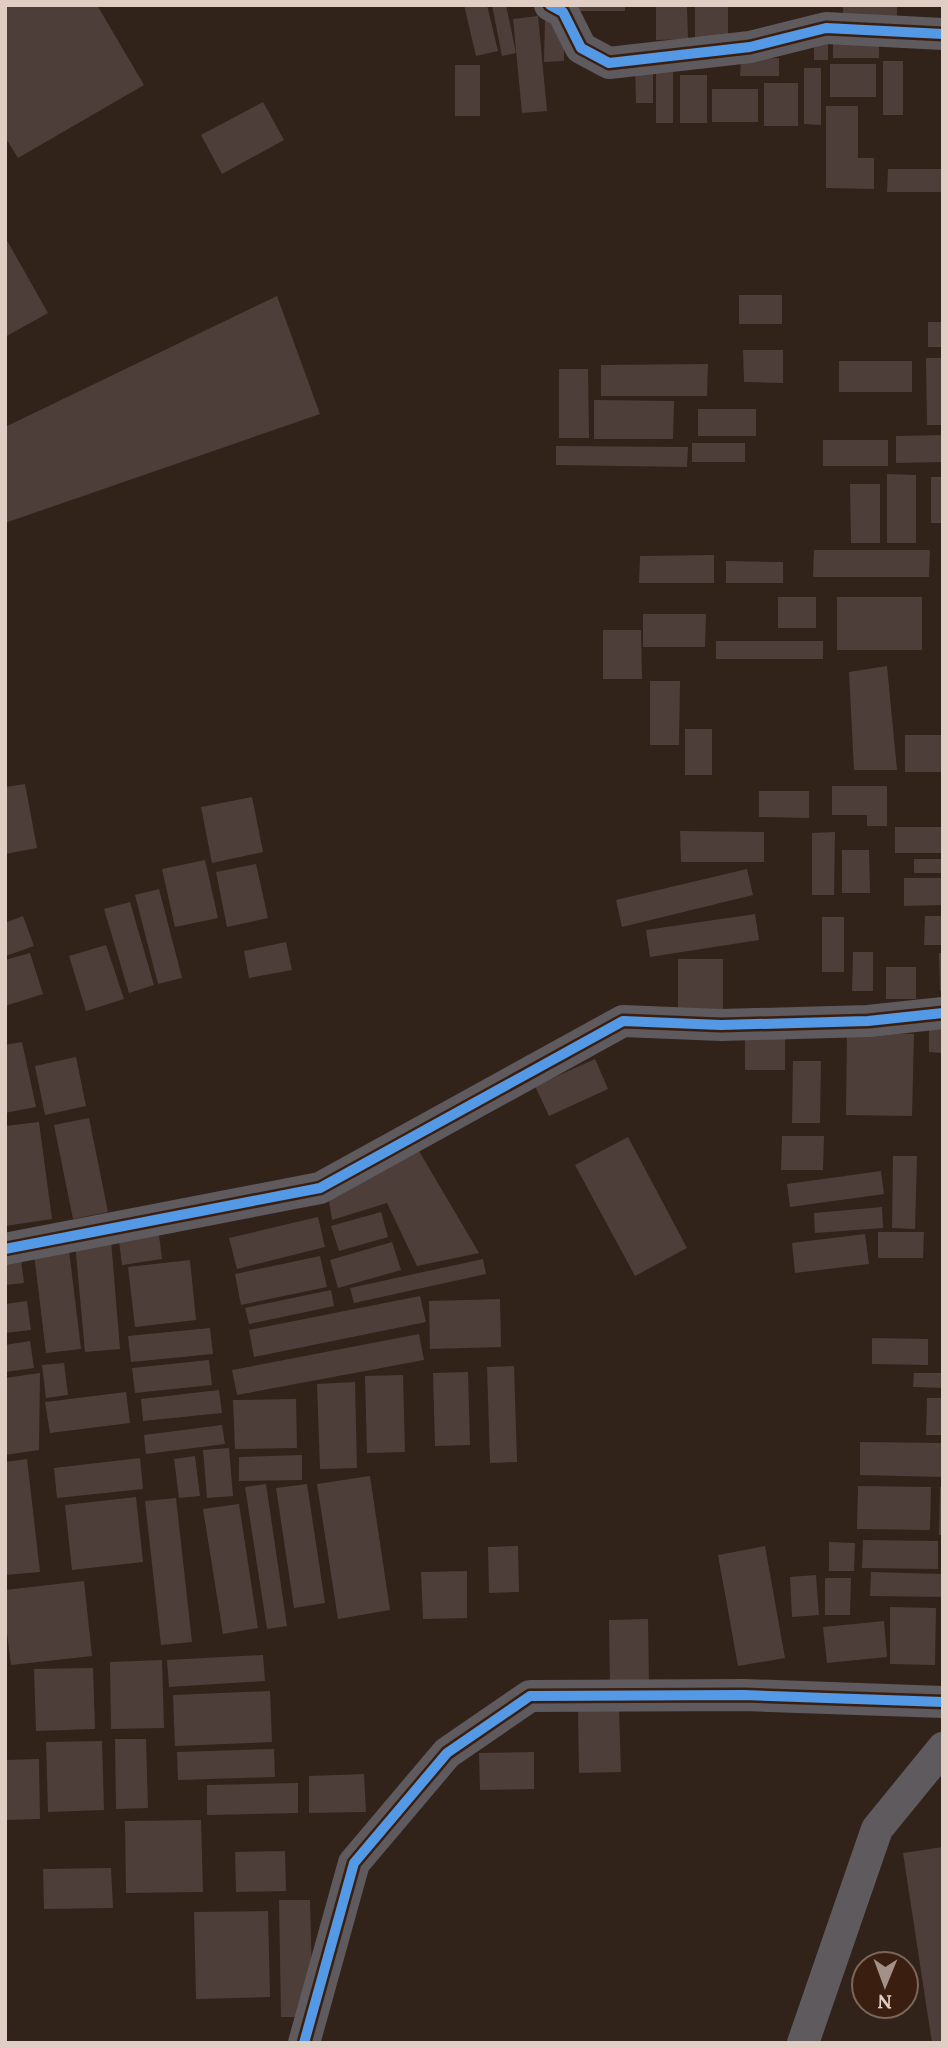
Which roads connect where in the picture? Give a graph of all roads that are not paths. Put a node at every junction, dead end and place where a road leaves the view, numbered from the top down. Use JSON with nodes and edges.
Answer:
{"nodes":[{"id":1,"x":550,"y":5,"type":"edge"},
{"id":2,"x":943,"y":34,"type":"edge"},
{"id":3,"x":943,"y":1013,"type":"edge"},
{"id":4,"x":5,"y":1249,"type":"edge"},
{"id":5,"x":943,"y":1702,"type":"edge"},
{"id":6,"x":943,"y":1748,"type":"edge"},
{"id":7,"x":304,"y":2043,"type":"edge"},
{"id":8,"x":803,"y":2043,"type":"edge"}],
"edges":[{"from":1,"to":2,"type":"street"},
{"from":3,"to":4,"type":"street"},
{"from":5,"to":7,"type":"street"},
{"from":6,"to":8,"type":"street"}]}
